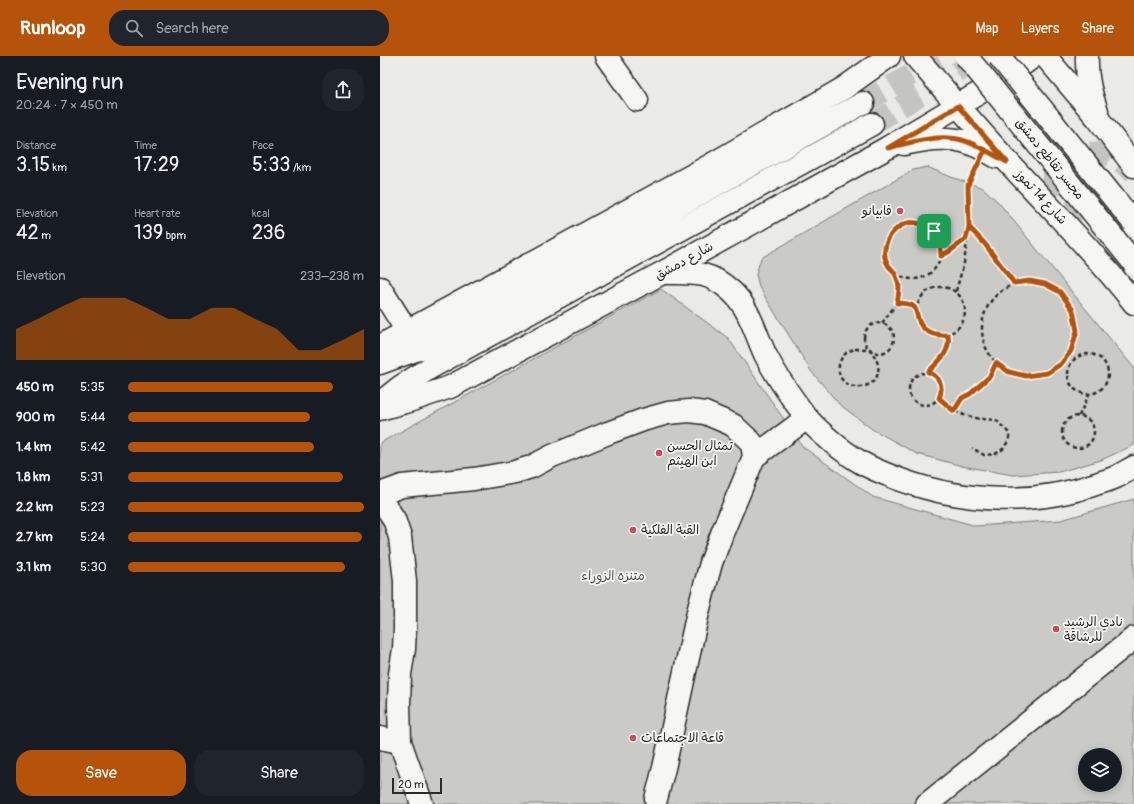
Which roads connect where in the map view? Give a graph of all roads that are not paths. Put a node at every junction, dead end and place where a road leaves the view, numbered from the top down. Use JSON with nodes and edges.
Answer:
{"nodes":[{"id":1,"x":606,"y":56,"type":"edge"},
{"id":2,"x":865,"y":56,"type":"edge"},
{"id":3,"x":888,"y":56,"type":"edge"},
{"id":4,"x":915,"y":56,"type":"edge"},
{"id":5,"x":966,"y":56,"type":"edge"},
{"id":6,"x":999,"y":56,"type":"edge"},
{"id":7,"x":1045,"y":56,"type":"edge"},
{"id":8,"x":1087,"y":56,"type":"edge"},
{"id":9,"x":844,"y":88,"type":"junction"},
{"id":10,"x":979,"y":93,"type":"dead end"},
{"id":11,"x":637,"y":100,"type":"dead end"},
{"id":12,"x":863,"y":103,"type":"tunnel mouth"},
{"id":13,"x":958,"y":106,"type":"junction"},
{"id":14,"x":1100,"y":120,"type":"junction"},
{"id":15,"x":872,"y":124,"type":"tunnel mouth"},
{"id":16,"x":888,"y":148,"type":"junction"},
{"id":17,"x":1007,"y":162,"type":"junction"},
{"id":18,"x":1134,"y":166,"type":"edge"},
{"id":19,"x":1134,"y":223,"type":"edge"},
{"id":20,"x":1134,"y":263,"type":"edge"},
{"id":21,"x":662,"y":273,"type":"junction"},
{"id":22,"x":380,"y":288,"type":"edge"},
{"id":23,"x":1134,"y":303,"type":"edge"},
{"id":24,"x":407,"y":331,"type":"junction"},
{"id":25,"x":380,"y":346,"type":"edge"},
{"id":26,"x":380,"y":363,"type":"edge"},
{"id":27,"x":380,"y":403,"type":"edge"},
{"id":28,"x":380,"y":409,"type":"edge"},
{"id":29,"x":807,"y":418,"type":"junction"},
{"id":30,"x":754,"y":457,"type":"junction"},
{"id":31,"x":1134,"y":467,"type":"edge"},
{"id":32,"x":380,"y":494,"type":"edge"},
{"id":33,"x":380,"y":498,"type":"edge"},
{"id":34,"x":1134,"y":638,"type":"edge"},
{"id":35,"x":390,"y":740,"type":"edge"},
{"id":36,"x":656,"y":799,"type":"dead end"},
{"id":37,"x":422,"y":804,"type":"edge"},
{"id":38,"x":927,"y":804,"type":"edge"}],
"edges":[{"from":1,"to":11,"type":"main road"},
{"from":2,"to":9,"type":"main road"},
{"from":3,"to":9,"type":"main road"},
{"from":4,"to":13,"type":"main road","name":"شارع 14 تموز"},
{"from":5,"to":20,"type":"main road","name":"مجسر تقاطع دمشق","bridge":true},
{"from":6,"to":19,"type":"main road","name":"مجسر تقاطع دمشق","bridge":true},
{"from":7,"to":14,"type":"main road"},
{"from":8,"to":14,"type":"main road"},
{"from":9,"to":24,"type":"main road"},
{"from":10,"to":13,"type":"main road","name":"شارع دمشق"},
{"from":12,"to":26,"type":"main road"},
{"from":13,"to":16,"type":"main road","name":"شارع دمشق"},
{"from":13,"to":17,"type":"main road","name":"شارع 14 تموز"},
{"from":14,"to":18,"type":"main road"},
{"from":15,"to":27,"type":"main road"},
{"from":16,"to":17,"type":"main road"},
{"from":16,"to":21,"type":"main road","name":"شارع دمشق"},
{"from":17,"to":23,"type":"main road","name":"شارع 14 تموز"},
{"from":21,"to":28,"type":"main road","name":"شارع دمشق"},
{"from":21,"to":29,"type":"main road"},
{"from":22,"to":24,"type":"main road"},
{"from":24,"to":25,"type":"main road"},
{"from":29,"to":30,"type":"main road"},
{"from":29,"to":31,"type":"main road"},
{"from":30,"to":32,"type":"main road"},
{"from":30,"to":36,"type":"main road"},
{"from":33,"to":35,"type":"main road"},
{"from":34,"to":38,"type":"main road"},
{"from":35,"to":37,"type":"main road"}]}
